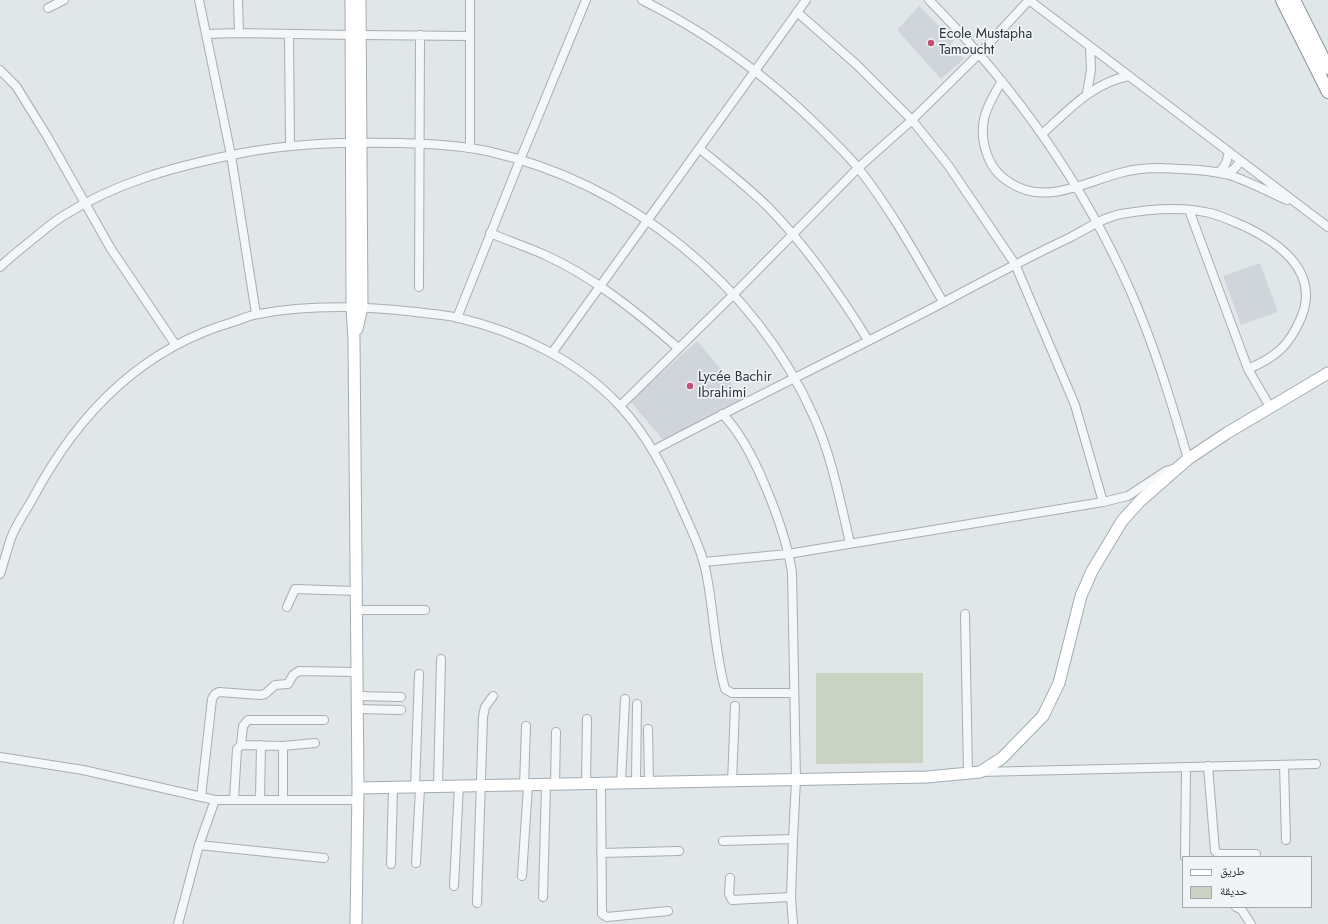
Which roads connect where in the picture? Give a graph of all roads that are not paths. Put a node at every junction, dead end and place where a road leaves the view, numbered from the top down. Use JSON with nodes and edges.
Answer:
{"nodes":[{"id":1,"x":64,"y":0,"type":"edge"},
{"id":2,"x":199,"y":0,"type":"edge"},
{"id":3,"x":238,"y":0,"type":"edge"},
{"id":4,"x":351,"y":0,"type":"edge"},
{"id":5,"x":360,"y":0,"type":"edge"},
{"id":6,"x":470,"y":0,"type":"edge"},
{"id":7,"x":586,"y":0,"type":"edge"},
{"id":8,"x":642,"y":0,"type":"edge"},
{"id":9,"x":806,"y":0,"type":"edge"},
{"id":10,"x":929,"y":0,"type":"edge"},
{"id":11,"x":1282,"y":0,"type":"edge"},
{"id":12,"x":1294,"y":0,"type":"edge"},
{"id":13,"x":48,"y":8,"type":"dead end"},
{"id":14,"x":798,"y":12,"type":"junction"},
{"id":15,"x":239,"y":33,"type":"junction"},
{"id":16,"x":207,"y":34,"type":"junction"},
{"id":17,"x":289,"y":34,"type":"junction"},
{"id":18,"x":356,"y":35,"type":"junction"},
{"id":19,"x":420,"y":35,"type":"junction"},
{"id":20,"x":470,"y":36,"type":"junction"},
{"id":21,"x":1090,"y":47,"type":"junction"},
{"id":22,"x":980,"y":53,"type":"junction"},
{"id":23,"x":1328,"y":68,"type":"edge"},
{"id":24,"x":0,"y":70,"type":"edge"},
{"id":25,"x":756,"y":71,"type":"junction"},
{"id":26,"x":1129,"y":76,"type":"junction"},
{"id":27,"x":1002,"y":81,"type":"junction"},
{"id":28,"x":1328,"y":92,"type":"edge"},
{"id":29,"x":1087,"y":93,"type":"junction"},
{"id":30,"x":912,"y":120,"type":"junction"},
{"id":31,"x":1042,"y":134,"type":"junction"},
{"id":32,"x":356,"y":143,"type":"junction"},
{"id":33,"x":420,"y":144,"type":"junction"},
{"id":34,"x":290,"y":145,"type":"junction"},
{"id":35,"x":470,"y":148,"type":"junction"},
{"id":36,"x":700,"y":149,"type":"junction"},
{"id":37,"x":1229,"y":152,"type":"junction"},
{"id":38,"x":231,"y":155,"type":"junction"},
{"id":39,"x":520,"y":160,"type":"junction"},
{"id":40,"x":1241,"y":161,"type":"junction"},
{"id":41,"x":858,"y":168,"type":"junction"},
{"id":42,"x":1222,"y":174,"type":"junction"},
{"id":43,"x":1077,"y":186,"type":"junction"},
{"id":44,"x":86,"y":203,"type":"junction"},
{"id":45,"x":1301,"y":206,"type":"junction"},
{"id":46,"x":1189,"y":210,"type":"junction"},
{"id":47,"x":647,"y":221,"type":"junction"},
{"id":48,"x":1098,"y":223,"type":"junction"},
{"id":49,"x":1328,"y":227,"type":"edge"},
{"id":50,"x":490,"y":233,"type":"junction"},
{"id":51,"x":793,"y":234,"type":"junction"},
{"id":52,"x":1015,"y":264,"type":"junction"},
{"id":53,"x":0,"y":267,"type":"edge"},
{"id":54,"x":600,"y":286,"type":"junction"},
{"id":55,"x":419,"y":287,"type":"dead end"},
{"id":56,"x":734,"y":294,"type":"junction"},
{"id":57,"x":943,"y":302,"type":"junction"},
{"id":58,"x":357,"y":307,"type":"junction"},
{"id":59,"x":256,"y":314,"type":"junction"},
{"id":60,"x":457,"y":318,"type":"junction"},
{"id":61,"x":868,"y":340,"type":"junction"},
{"id":62,"x":175,"y":344,"type":"junction"},
{"id":63,"x":678,"y":348,"type":"junction"},
{"id":64,"x":552,"y":353,"type":"junction"},
{"id":65,"x":1248,"y":369,"type":"junction"},
{"id":66,"x":1328,"y":373,"type":"edge"},
{"id":67,"x":794,"y":379,"type":"junction"},
{"id":68,"x":620,"y":406,"type":"junction"},
{"id":69,"x":1270,"y":407,"type":"junction"},
{"id":70,"x":722,"y":414,"type":"junction"},
{"id":71,"x":654,"y":450,"type":"junction"},
{"id":72,"x":1188,"y":459,"type":"junction"},
{"id":73,"x":1177,"y":467,"type":"junction"},
{"id":74,"x":1103,"y":502,"type":"junction"},
{"id":75,"x":850,"y":543,"type":"junction"},
{"id":76,"x":788,"y":554,"type":"junction"},
{"id":77,"x":704,"y":562,"type":"junction"},
{"id":78,"x":0,"y":574,"type":"edge"},
{"id":79,"x":356,"y":592,"type":"junction"},
{"id":80,"x":287,"y":607,"type":"dead end"},
{"id":81,"x":357,"y":610,"type":"junction"},
{"id":82,"x":424,"y":610,"type":"dead end"},
{"id":83,"x":965,"y":614,"type":"dead end"},
{"id":84,"x":441,"y":659,"type":"dead end"},
{"id":85,"x":357,"y":672,"type":"junction"},
{"id":86,"x":419,"y":674,"type":"dead end"},
{"id":87,"x":794,"y":693,"type":"junction"},
{"id":88,"x":357,"y":696,"type":"junction"},
{"id":89,"x":493,"y":696,"type":"dead end"},
{"id":90,"x":401,"y":697,"type":"dead end"},
{"id":91,"x":625,"y":700,"type":"dead end"},
{"id":92,"x":637,"y":704,"type":"dead end"},
{"id":93,"x":735,"y":706,"type":"dead end"},
{"id":94,"x":357,"y":709,"type":"junction"},
{"id":95,"x":401,"y":710,"type":"dead end"},
{"id":96,"x":324,"y":720,"type":"dead end"},
{"id":97,"x":587,"y":720,"type":"dead end"},
{"id":98,"x":526,"y":726,"type":"dead end"},
{"id":99,"x":648,"y":729,"type":"dead end"},
{"id":100,"x":556,"y":732,"type":"dead end"},
{"id":101,"x":315,"y":743,"type":"dead end"},
{"id":102,"x":241,"y":744,"type":"junction"},
{"id":103,"x":261,"y":745,"type":"junction"},
{"id":104,"x":283,"y":746,"type":"junction"},
{"id":105,"x":0,"y":757,"type":"edge"},
{"id":106,"x":1316,"y":764,"type":"dead end"},
{"id":107,"x":1284,"y":765,"type":"junction"},
{"id":108,"x":1208,"y":766,"type":"junction"},
{"id":109,"x":1186,"y":767,"type":"junction"},
{"id":110,"x":980,"y":772,"type":"junction"},
{"id":111,"x":968,"y":774,"type":"junction"},
{"id":112,"x":796,"y":780,"type":"junction"},
{"id":113,"x":636,"y":782,"type":"junction"},
{"id":114,"x":649,"y":782,"type":"junction"},
{"id":115,"x":732,"y":782,"type":"junction"},
{"id":116,"x":621,"y":783,"type":"junction"},
{"id":117,"x":602,"y":784,"type":"junction"},
{"id":118,"x":459,"y":785,"type":"junction"},
{"id":119,"x":550,"y":785,"type":"junction"},
{"id":120,"x":586,"y":785,"type":"junction"},
{"id":121,"x":481,"y":786,"type":"junction"},
{"id":122,"x":526,"y":786,"type":"junction"},
{"id":123,"x":438,"y":787,"type":"junction"},
{"id":124,"x":358,"y":788,"type":"junction"},
{"id":125,"x":393,"y":788,"type":"junction"},
{"id":126,"x":417,"y":788,"type":"junction"},
{"id":127,"x":201,"y":797,"type":"junction"},
{"id":128,"x":234,"y":799,"type":"junction"},
{"id":129,"x":260,"y":799,"type":"junction"},
{"id":130,"x":283,"y":799,"type":"junction"},
{"id":131,"x":215,"y":800,"type":"junction"},
{"id":132,"x":358,"y":800,"type":"junction"},
{"id":133,"x":793,"y":839,"type":"junction"},
{"id":134,"x":723,"y":840,"type":"dead end"},
{"id":135,"x":1286,"y":840,"type":"dead end"},
{"id":136,"x":199,"y":846,"type":"junction"},
{"id":137,"x":680,"y":851,"type":"dead end"},
{"id":138,"x":601,"y":853,"type":"junction"},
{"id":139,"x":1256,"y":854,"type":"dead end"},
{"id":140,"x":1185,"y":856,"type":"edge"},
{"id":141,"x":324,"y":858,"type":"dead end"},
{"id":142,"x":416,"y":863,"type":"dead end"},
{"id":143,"x":391,"y":864,"type":"dead end"},
{"id":144,"x":522,"y":876,"type":"dead end"},
{"id":145,"x":730,"y":878,"type":"dead end"},
{"id":146,"x":454,"y":886,"type":"dead end"},
{"id":147,"x":543,"y":896,"type":"dead end"},
{"id":148,"x":791,"y":897,"type":"junction"},
{"id":149,"x":477,"y":903,"type":"dead end"},
{"id":150,"x":1238,"y":908,"type":"edge"},
{"id":151,"x":668,"y":911,"type":"dead end"},
{"id":152,"x":178,"y":924,"type":"edge"},
{"id":153,"x":356,"y":924,"type":"edge"},
{"id":154,"x":793,"y":924,"type":"edge"},
{"id":155,"x":1251,"y":924,"type":"edge"}],
"edges":[{"from":1,"to":13,"type":"street"},
{"from":2,"to":16,"type":"street"},
{"from":3,"to":15,"type":"street"},
{"from":4,"to":18,"type":"main road"},
{"from":5,"to":18,"type":"main road"},
{"from":6,"to":20,"type":"street"},
{"from":7,"to":39,"type":"street"},
{"from":8,"to":25,"type":"street"},
{"from":9,"to":14,"type":"street"},
{"from":10,"to":22,"type":"street"},
{"from":11,"to":28,"type":"highway"},
{"from":12,"to":23,"type":"highway"},
{"from":14,"to":25,"type":"street"},
{"from":14,"to":30,"type":"street"},
{"from":15,"to":16,"type":"street"},
{"from":15,"to":17,"type":"street"},
{"from":16,"to":38,"type":"street"},
{"from":17,"to":18,"type":"street"},
{"from":17,"to":34,"type":"street"},
{"from":18,"to":19,"type":"street"},
{"from":18,"to":32,"type":"main road"},
{"from":19,"to":20,"type":"street"},
{"from":19,"to":33,"type":"street"},
{"from":20,"to":35,"type":"street"},
{"from":21,"to":22,"type":"street"},
{"from":21,"to":26,"type":"street"},
{"from":21,"to":29,"type":"street"},
{"from":22,"to":27,"type":"street"},
{"from":22,"to":30,"type":"street"},
{"from":24,"to":44,"type":"street"},
{"from":25,"to":36,"type":"street"},
{"from":25,"to":41,"type":"street"},
{"from":26,"to":29,"type":"street"},
{"from":26,"to":37,"type":"street"},
{"from":27,"to":31,"type":"street"},
{"from":27,"to":43,"type":"street"},
{"from":29,"to":31,"type":"street"},
{"from":30,"to":41,"type":"street"},
{"from":30,"to":52,"type":"street"},
{"from":31,"to":43,"type":"street"},
{"from":32,"to":33,"type":"street"},
{"from":32,"to":34,"type":"street"},
{"from":32,"to":58,"type":"main road"},
{"from":33,"to":35,"type":"street"},
{"from":33,"to":55,"type":"street"},
{"from":34,"to":38,"type":"street"},
{"from":35,"to":39,"type":"street"},
{"from":36,"to":47,"type":"street"},
{"from":36,"to":51,"type":"street"},
{"from":37,"to":40,"type":"street"},
{"from":37,"to":42,"type":"street"},
{"from":38,"to":44,"type":"street"},
{"from":38,"to":59,"type":"street"},
{"from":39,"to":47,"type":"street"},
{"from":39,"to":50,"type":"street"},
{"from":40,"to":42,"type":"street"},
{"from":40,"to":45,"type":"street"},
{"from":41,"to":51,"type":"street"},
{"from":41,"to":57,"type":"street"},
{"from":42,"to":43,"type":"street"},
{"from":42,"to":45,"type":"street"},
{"from":43,"to":48,"type":"street"},
{"from":44,"to":53,"type":"street"},
{"from":44,"to":62,"type":"street"},
{"from":45,"to":49,"type":"street"},
{"from":46,"to":48,"type":"street"},
{"from":46,"to":65,"type":"street"},
{"from":46,"to":65,"type":"street"},
{"from":47,"to":54,"type":"street"},
{"from":47,"to":56,"type":"street"},
{"from":48,"to":52,"type":"street"},
{"from":48,"to":72,"type":"street"},
{"from":50,"to":54,"type":"street"},
{"from":50,"to":60,"type":"street"},
{"from":51,"to":56,"type":"street"},
{"from":51,"to":61,"type":"street"},
{"from":52,"to":57,"type":"street"},
{"from":52,"to":74,"type":"street"},
{"from":54,"to":63,"type":"street"},
{"from":54,"to":64,"type":"street"},
{"from":56,"to":63,"type":"street"},
{"from":56,"to":67,"type":"street"},
{"from":57,"to":61,"type":"street"},
{"from":58,"to":59,"type":"street"},
{"from":58,"to":60,"type":"street"},
{"from":58,"to":79,"type":"main road"},
{"from":59,"to":62,"type":"street"},
{"from":60,"to":64,"type":"street"},
{"from":61,"to":67,"type":"street"},
{"from":62,"to":78,"type":"street"},
{"from":63,"to":68,"type":"street"},
{"from":64,"to":68,"type":"street"},
{"from":65,"to":69,"type":"street"},
{"from":66,"to":69,"type":"main road"},
{"from":67,"to":70,"type":"street"},
{"from":67,"to":75,"type":"street"},
{"from":68,"to":71,"type":"street"},
{"from":69,"to":72,"type":"main road"},
{"from":70,"to":71,"type":"street"},
{"from":70,"to":76,"type":"street"},
{"from":71,"to":77,"type":"street"},
{"from":72,"to":73,"type":"main road"},
{"from":73,"to":74,"type":"street"},
{"from":73,"to":110,"type":"main road"},
{"from":74,"to":75,"type":"street"},
{"from":75,"to":76,"type":"street"},
{"from":76,"to":77,"type":"street"},
{"from":76,"to":87,"type":"street"},
{"from":77,"to":87,"type":"street"},
{"from":79,"to":80,"type":"street"},
{"from":79,"to":81,"type":"main road"},
{"from":81,"to":82,"type":"street"},
{"from":81,"to":85,"type":"main road"},
{"from":83,"to":111,"type":"street"},
{"from":84,"to":123,"type":"street"},
{"from":85,"to":88,"type":"main road"},
{"from":85,"to":127,"type":"street"},
{"from":86,"to":126,"type":"street"},
{"from":87,"to":112,"type":"street"},
{"from":88,"to":90,"type":"street"},
{"from":88,"to":94,"type":"main road"},
{"from":89,"to":121,"type":"street"},
{"from":91,"to":116,"type":"street"},
{"from":92,"to":113,"type":"street"},
{"from":93,"to":115,"type":"street"},
{"from":94,"to":95,"type":"street"},
{"from":94,"to":124,"type":"main road"},
{"from":96,"to":102,"type":"street"},
{"from":97,"to":120,"type":"street"},
{"from":98,"to":122,"type":"street"},
{"from":99,"to":114,"type":"street"},
{"from":100,"to":119,"type":"street"},
{"from":101,"to":104,"type":"street"},
{"from":102,"to":103,"type":"street"},
{"from":102,"to":128,"type":"street"},
{"from":103,"to":104,"type":"street"},
{"from":103,"to":129,"type":"street"},
{"from":104,"to":130,"type":"street"},
{"from":105,"to":127,"type":"street"},
{"from":106,"to":107,"type":"street"},
{"from":107,"to":108,"type":"street"},
{"from":107,"to":135,"type":"street"},
{"from":108,"to":109,"type":"street"},
{"from":108,"to":139,"type":"street"},
{"from":109,"to":110,"type":"street"},
{"from":109,"to":140,"type":"street"},
{"from":110,"to":111,"type":"main road"},
{"from":111,"to":112,"type":"main road"},
{"from":112,"to":115,"type":"main road"},
{"from":112,"to":133,"type":"street"},
{"from":113,"to":114,"type":"main road"},
{"from":113,"to":116,"type":"main road"},
{"from":114,"to":115,"type":"main road"},
{"from":116,"to":117,"type":"main road"},
{"from":117,"to":120,"type":"main road"},
{"from":117,"to":138,"type":"street"},
{"from":118,"to":121,"type":"main road"},
{"from":118,"to":123,"type":"main road"},
{"from":118,"to":146,"type":"street"},
{"from":119,"to":120,"type":"main road"},
{"from":119,"to":122,"type":"main road"},
{"from":119,"to":147,"type":"street"},
{"from":121,"to":122,"type":"main road"},
{"from":121,"to":149,"type":"street"},
{"from":122,"to":144,"type":"street"},
{"from":123,"to":126,"type":"main road"},
{"from":124,"to":125,"type":"main road"},
{"from":124,"to":132,"type":"main road"},
{"from":125,"to":126,"type":"main road"},
{"from":125,"to":143,"type":"street"},
{"from":126,"to":142,"type":"street"},
{"from":127,"to":131,"type":"street"},
{"from":128,"to":129,"type":"street"},
{"from":128,"to":131,"type":"street"},
{"from":129,"to":130,"type":"street"},
{"from":130,"to":132,"type":"street"},
{"from":131,"to":136,"type":"street"},
{"from":132,"to":153,"type":"main road"},
{"from":133,"to":134,"type":"street"},
{"from":133,"to":148,"type":"street"},
{"from":136,"to":141,"type":"street"},
{"from":136,"to":152,"type":"street"},
{"from":137,"to":138,"type":"street"},
{"from":138,"to":151,"type":"street"},
{"from":145,"to":148,"type":"street"},
{"from":148,"to":154,"type":"street"},
{"from":150,"to":155,"type":"street"}]}
